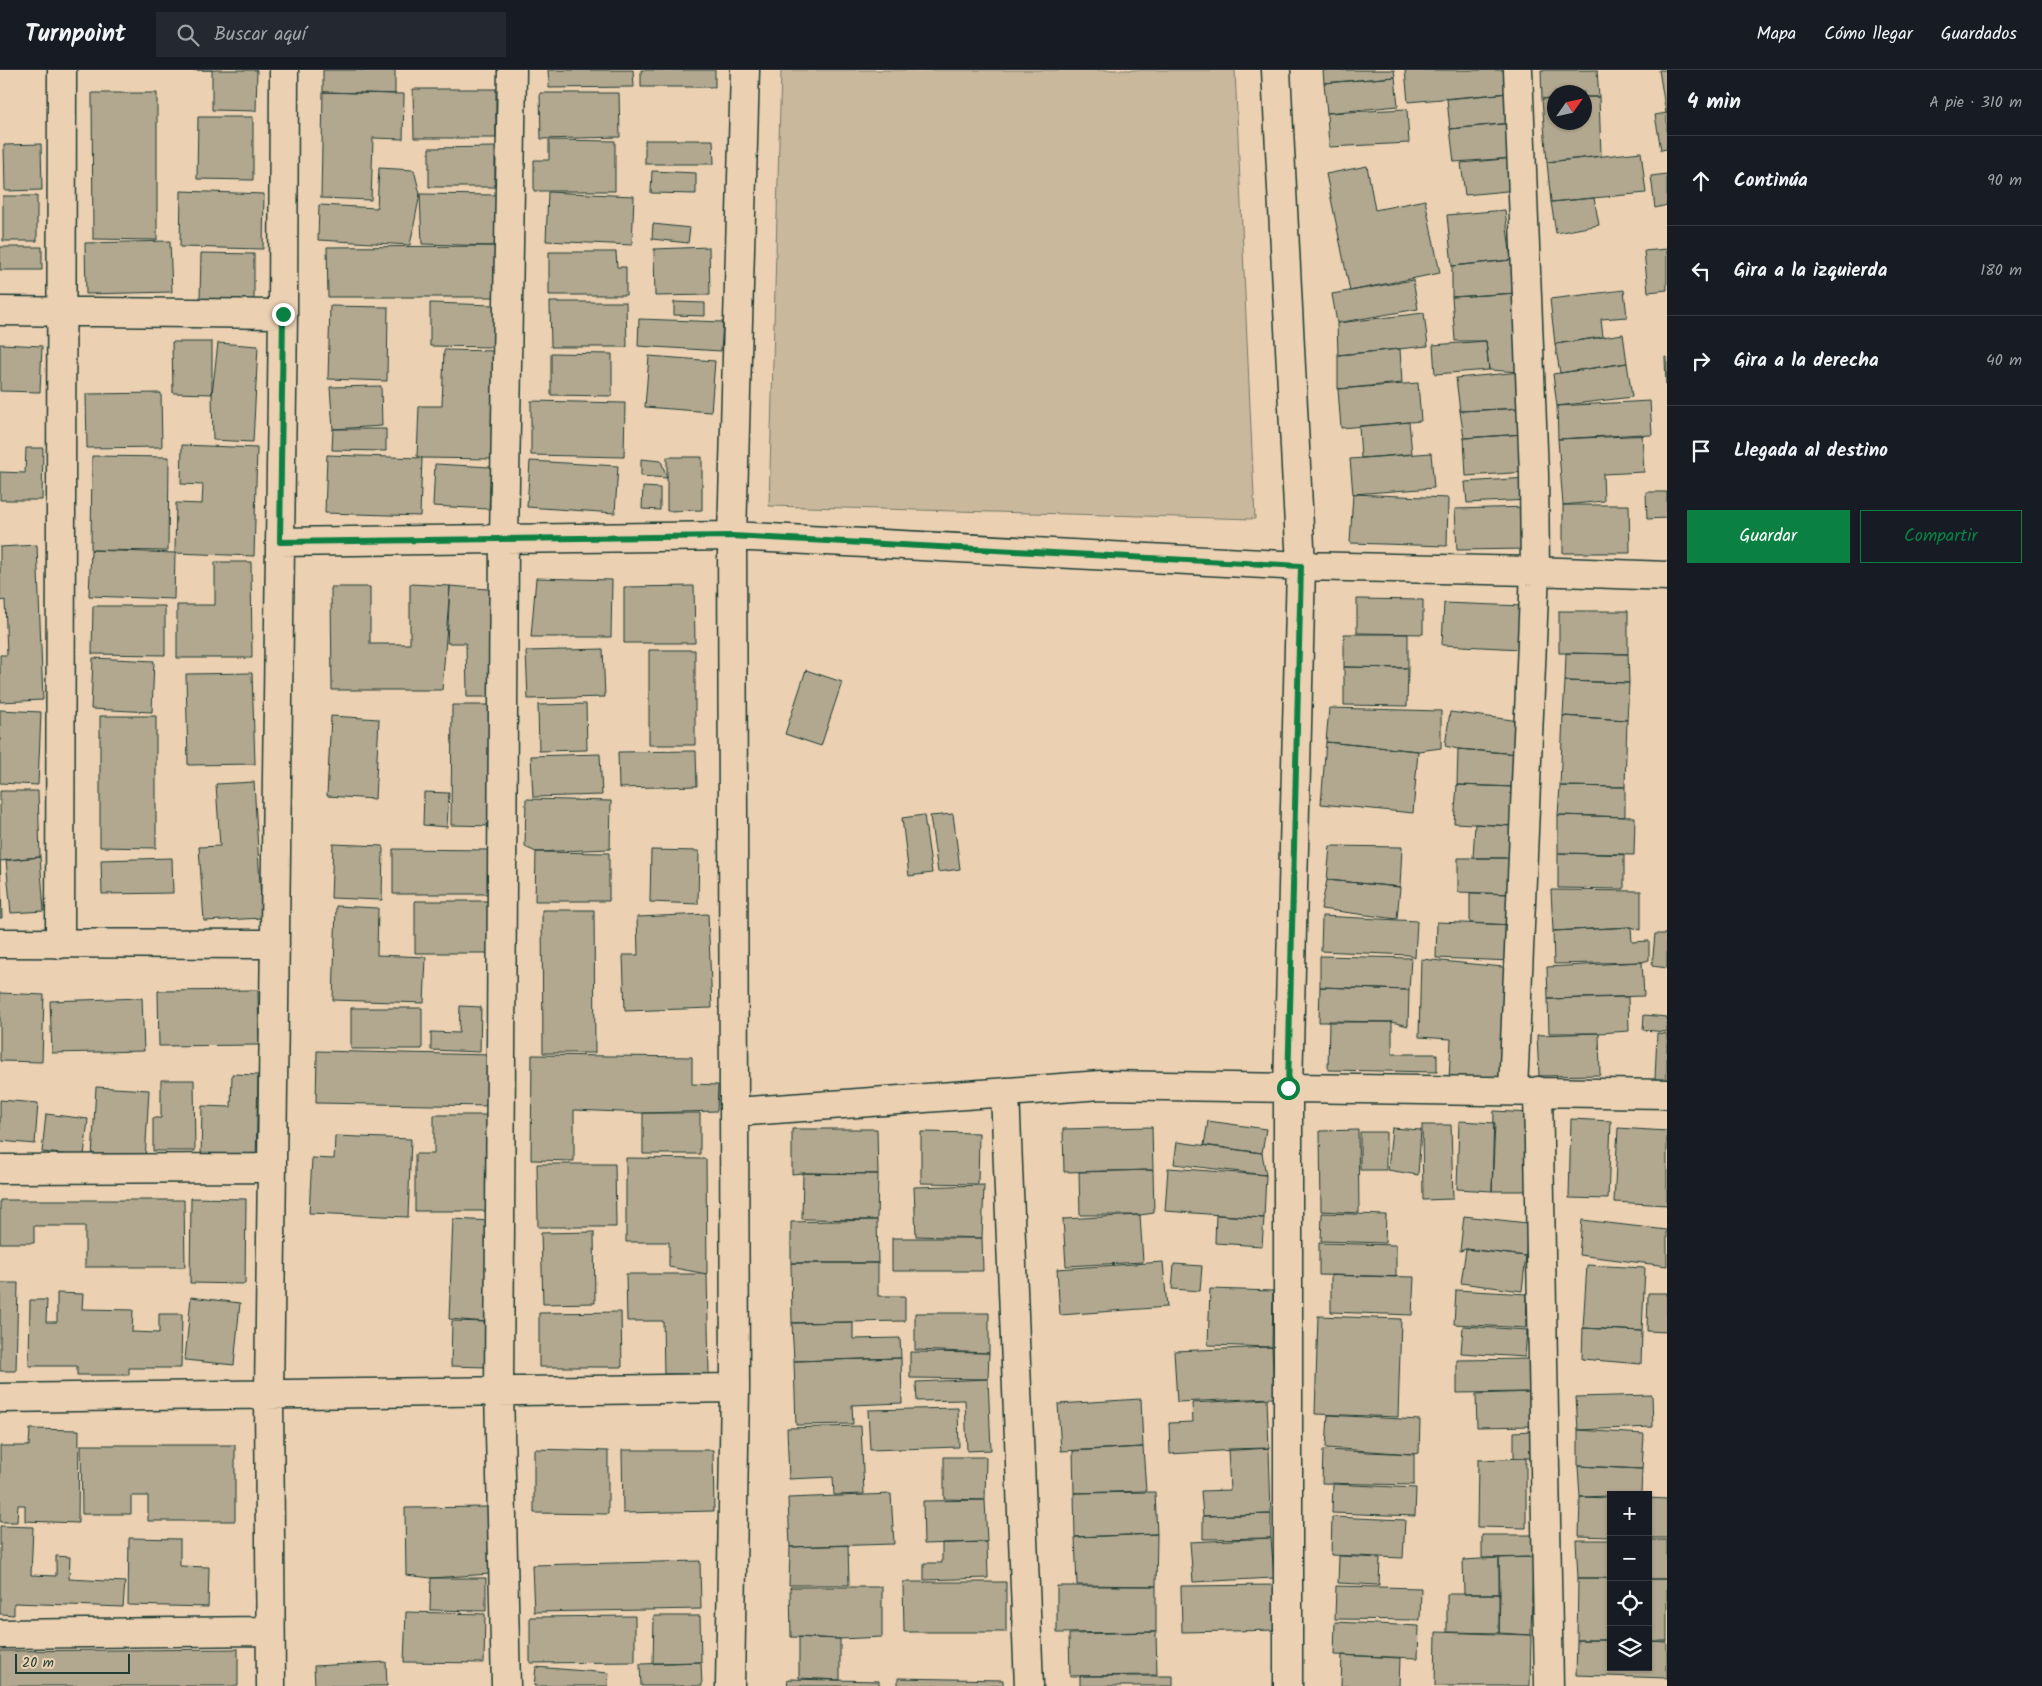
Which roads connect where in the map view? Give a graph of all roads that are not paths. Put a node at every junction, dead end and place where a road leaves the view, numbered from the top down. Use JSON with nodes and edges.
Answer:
{"nodes":[{"id":1,"x":62,"y":70,"type":"edge"},
{"id":2,"x":284,"y":70,"type":"edge"},
{"id":3,"x":512,"y":70,"type":"edge"},
{"id":4,"x":745,"y":70,"type":"edge"},
{"id":5,"x":1276,"y":70,"type":"edge"},
{"id":6,"x":1518,"y":70,"type":"edge"},
{"id":7,"x":0,"y":311,"type":"edge"},
{"id":8,"x":61,"y":311,"type":"junction"},
{"id":9,"x":283,"y":314,"type":"junction"},
{"id":10,"x":732,"y":536,"type":"junction"},
{"id":11,"x":504,"y":539,"type":"junction"},
{"id":12,"x":280,"y":542,"type":"junction"},
{"id":13,"x":1301,"y":566,"type":"junction"},
{"id":14,"x":1535,"y":571,"type":"junction"},
{"id":15,"x":1667,"y":576,"type":"edge"},
{"id":16,"x":0,"y":943,"type":"edge"},
{"id":17,"x":60,"y":944,"type":"junction"},
{"id":18,"x":275,"y":944,"type":"junction"},
{"id":19,"x":1288,"y":1088,"type":"junction"},
{"id":20,"x":1526,"y":1091,"type":"junction"},
{"id":21,"x":1005,"y":1092,"type":"junction"},
{"id":22,"x":1667,"y":1094,"type":"edge"},
{"id":23,"x":735,"y":1112,"type":"junction"},
{"id":24,"x":272,"y":1168,"type":"junction"},
{"id":25,"x":0,"y":1169,"type":"edge"},
{"id":26,"x":735,"y":1388,"type":"junction"},
{"id":27,"x":499,"y":1391,"type":"junction"},
{"id":28,"x":269,"y":1395,"type":"junction"},
{"id":29,"x":0,"y":1398,"type":"edge"},
{"id":30,"x":270,"y":1631,"type":"junction"},
{"id":31,"x":0,"y":1634,"type":"edge"},
{"id":32,"x":271,"y":1686,"type":"edge"},
{"id":33,"x":506,"y":1686,"type":"edge"},
{"id":34,"x":730,"y":1686,"type":"edge"},
{"id":35,"x":1029,"y":1686,"type":"edge"},
{"id":36,"x":1288,"y":1686,"type":"edge"},
{"id":37,"x":1549,"y":1686,"type":"edge"}],
"edges":[{"from":1,"to":8,"type":"street"},
{"from":2,"to":9,"type":"street"},
{"from":3,"to":11,"type":"street"},
{"from":4,"to":10,"type":"street"},
{"from":5,"to":13,"type":"street"},
{"from":6,"to":14,"type":"street"},
{"from":7,"to":8,"type":"street"},
{"from":8,"to":9,"type":"street"},
{"from":8,"to":17,"type":"street"},
{"from":9,"to":12,"type":"street"},
{"from":10,"to":11,"type":"street"},
{"from":10,"to":13,"type":"street"},
{"from":10,"to":23,"type":"street"},
{"from":11,"to":12,"type":"street"},
{"from":11,"to":27,"type":"street"},
{"from":12,"to":18,"type":"street"},
{"from":13,"to":14,"type":"street"},
{"from":13,"to":19,"type":"street"},
{"from":14,"to":15,"type":"street"},
{"from":14,"to":20,"type":"street"},
{"from":16,"to":17,"type":"street"},
{"from":17,"to":18,"type":"street"},
{"from":18,"to":24,"type":"street"},
{"from":19,"to":20,"type":"street"},
{"from":19,"to":21,"type":"street"},
{"from":19,"to":36,"type":"street"},
{"from":20,"to":22,"type":"street"},
{"from":20,"to":37,"type":"street"},
{"from":21,"to":23,"type":"street"},
{"from":21,"to":35,"type":"street"},
{"from":23,"to":26,"type":"street"},
{"from":24,"to":25,"type":"street"},
{"from":24,"to":28,"type":"street"},
{"from":26,"to":27,"type":"street"},
{"from":26,"to":34,"type":"street"},
{"from":27,"to":28,"type":"street"},
{"from":27,"to":33,"type":"street"},
{"from":28,"to":29,"type":"street"},
{"from":28,"to":30,"type":"street"},
{"from":30,"to":31,"type":"street"},
{"from":30,"to":32,"type":"street"}]}
